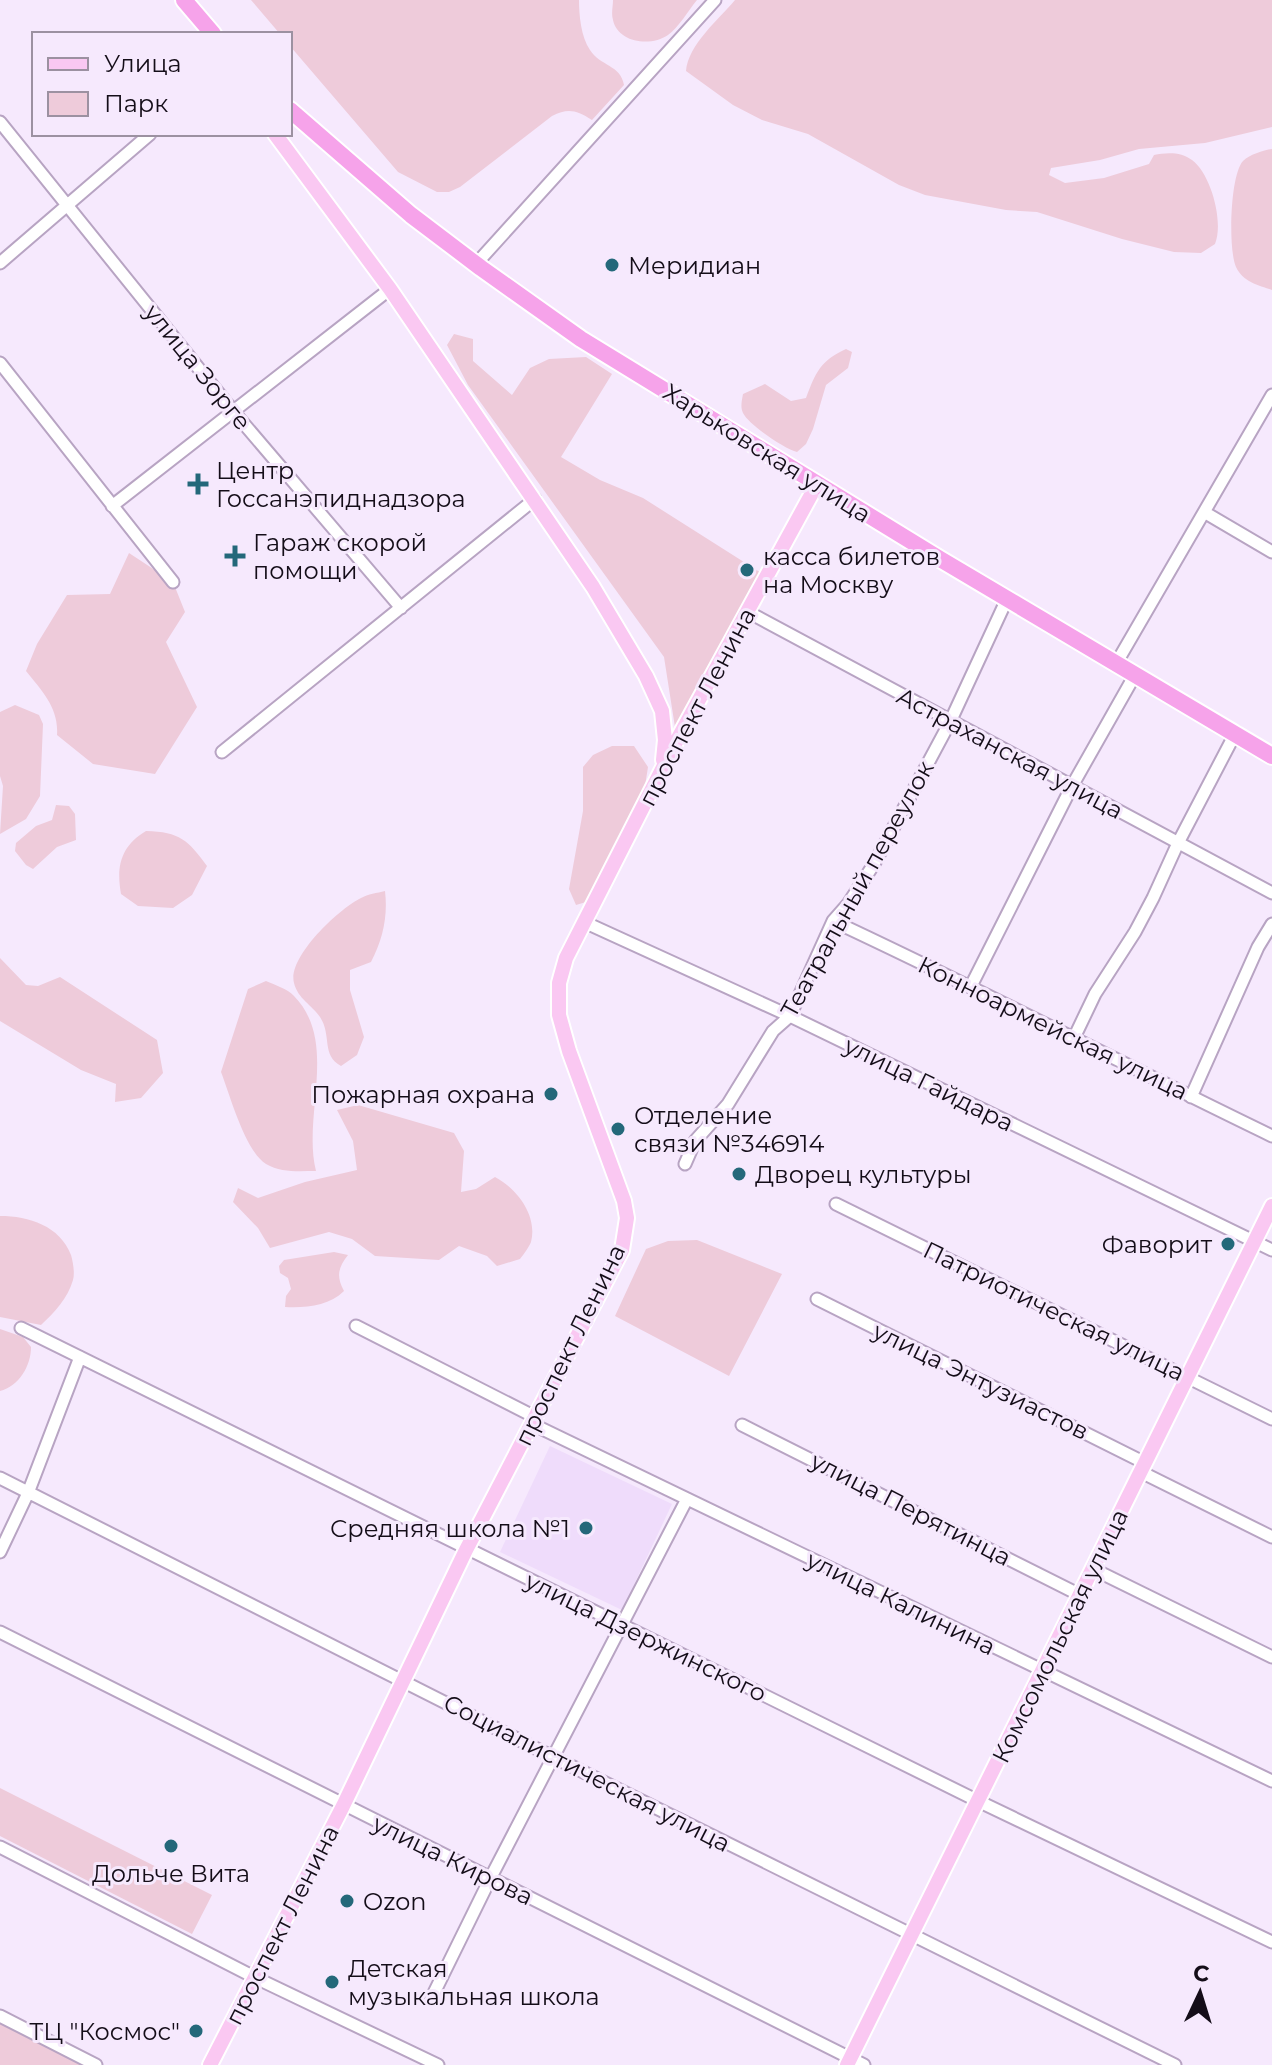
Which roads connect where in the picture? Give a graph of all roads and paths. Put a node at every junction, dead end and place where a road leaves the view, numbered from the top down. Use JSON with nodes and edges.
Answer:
{"nodes":[{"id":1,"x":184,"y":0,"type":"edge"},
{"id":2,"x":715,"y":0,"type":"edge"},
{"id":3,"x":211,"y":32,"type":"edge"},
{"id":4,"x":292,"y":112,"type":"edge"},
{"id":5,"x":0,"y":122,"type":"edge"},
{"id":6,"x":148,"y":136,"type":"edge"},
{"id":7,"x":276,"y":136,"type":"edge"},
{"id":8,"x":67,"y":205,"type":"junction"},
{"id":9,"x":0,"y":263,"type":"edge"},
{"id":10,"x":476,"y":264,"type":"junction"},
{"id":11,"x":390,"y":289,"type":"junction"},
{"id":12,"x":0,"y":363,"type":"edge"},
{"id":13,"x":1272,"y":395,"type":"edge"},
{"id":14,"x":233,"y":411,"type":"junction"},
{"id":15,"x":1261,"y":414,"type":"junction"},
{"id":16,"x":1272,"y":421,"type":"edge"},
{"id":17,"x":817,"y":484,"type":"junction"},
{"id":18,"x":535,"y":499,"type":"junction"},
{"id":19,"x":112,"y":506,"type":"junction"},
{"id":20,"x":1204,"y":512,"type":"junction"},
{"id":21,"x":1272,"y":552,"type":"edge"},
{"id":22,"x":173,"y":582,"type":"dead end"},
{"id":23,"x":1007,"y":599,"type":"junction"},
{"id":24,"x":401,"y":608,"type":"junction"},
{"id":25,"x":748,"y":612,"type":"junction"},
{"id":26,"x":1117,"y":662,"type":"junction"},
{"id":27,"x":1136,"y":673,"type":"junction"},
{"id":28,"x":950,"y":722,"type":"junction"},
{"id":29,"x":1236,"y":732,"type":"junction"},
{"id":30,"x":222,"y":752,"type":"dead end"},
{"id":31,"x":1272,"y":756,"type":"edge"},
{"id":32,"x":661,"y":772,"type":"junction"},
{"id":33,"x":1072,"y":786,"type":"junction"},
{"id":34,"x":1178,"y":843,"type":"junction"},
{"id":35,"x":1272,"y":893,"type":"edge"},
{"id":36,"x":833,"y":921,"type":"junction"},
{"id":37,"x":584,"y":922,"type":"junction"},
{"id":38,"x":1272,"y":924,"type":"edge"},
{"id":39,"x":971,"y":986,"type":"junction"},
{"id":40,"x":790,"y":1016,"type":"junction"},
{"id":41,"x":1073,"y":1040,"type":"junction"},
{"id":42,"x":1191,"y":1097,"type":"junction"},
{"id":43,"x":1272,"y":1136,"type":"edge"},
{"id":44,"x":685,"y":1164,"type":"dead end"},
{"id":45,"x":836,"y":1204,"type":"dead end"},
{"id":46,"x":1272,"y":1206,"type":"edge"},
{"id":47,"x":1254,"y":1242,"type":"junction"},
{"id":48,"x":1272,"y":1250,"type":"edge"},
{"id":49,"x":817,"y":1299,"type":"dead end"},
{"id":50,"x":356,"y":1326,"type":"dead end"},
{"id":51,"x":21,"y":1328,"type":"dead end"},
{"id":52,"x":80,"y":1357,"type":"junction"},
{"id":53,"x":1188,"y":1376,"type":"junction"},
{"id":54,"x":1272,"y":1419,"type":"edge"},
{"id":55,"x":534,"y":1420,"type":"junction"},
{"id":56,"x":742,"y":1425,"type":"dead end"},
{"id":57,"x":1143,"y":1468,"type":"junction"},
{"id":58,"x":0,"y":1478,"type":"edge"},
{"id":59,"x":28,"y":1493,"type":"junction"},
{"id":60,"x":687,"y":1499,"type":"junction"},
{"id":61,"x":1272,"y":1537,"type":"edge"},
{"id":62,"x":466,"y":1550,"type":"junction"},
{"id":63,"x":0,"y":1552,"type":"edge"},
{"id":64,"x":1093,"y":1569,"type":"junction"},
{"id":65,"x":1080,"y":1595,"type":"junction"},
{"id":66,"x":621,"y":1625,"type":"junction"},
{"id":67,"x":0,"y":1632,"type":"edge"},
{"id":68,"x":1272,"y":1657,"type":"edge"},
{"id":69,"x":1043,"y":1670,"type":"junction"},
{"id":70,"x":404,"y":1681,"type":"junction"},
{"id":71,"x":553,"y":1757,"type":"junction"},
{"id":72,"x":1272,"y":1781,"type":"edge"},
{"id":73,"x":978,"y":1801,"type":"junction"},
{"id":74,"x":343,"y":1806,"type":"junction"},
{"id":75,"x":0,"y":1847,"type":"edge"},
{"id":76,"x":491,"y":1877,"type":"junction"},
{"id":77,"x":912,"y":1935,"type":"junction"},
{"id":78,"x":1272,"y":1942,"type":"edge"},
{"id":79,"x":256,"y":1978,"type":"junction"},
{"id":80,"x":431,"y":1999,"type":"dead end"},
{"id":81,"x":0,"y":2016,"type":"edge"},
{"id":82,"x":418,"y":2061,"type":"edge"},
{"id":83,"x":854,"y":2063,"type":"edge"},
{"id":84,"x":96,"y":2065,"type":"edge"},
{"id":85,"x":210,"y":2065,"type":"edge"},
{"id":86,"x":438,"y":2065,"type":"edge"},
{"id":87,"x":1175,"y":2065,"type":"edge"}],
"edges":[{"from":1,"to":3,"type":"highway"},
{"from":2,"to":10,"type":"street"},
{"from":4,"to":10,"type":"highway","name":"Харьковская улица"},
{"from":5,"to":8,"type":"street","name":"улица Зорге"},
{"from":6,"to":8,"type":"street"},
{"from":7,"to":11,"type":"main road"},
{"from":8,"to":9,"type":"street"},
{"from":8,"to":14,"type":"street","name":"улица Зорге"},
{"from":10,"to":17,"type":"highway","name":"Харьковская улица"},
{"from":11,"to":14,"type":"street"},
{"from":11,"to":18,"type":"main road"},
{"from":12,"to":19,"type":"street"},
{"from":13,"to":15,"type":"street"},
{"from":14,"to":19,"type":"street"},
{"from":14,"to":24,"type":"street","name":"улица Зорге"},
{"from":15,"to":16,"type":"street"},
{"from":15,"to":20,"type":"street"},
{"from":17,"to":23,"type":"highway","name":"Харьковская улица"},
{"from":17,"to":25,"type":"main road","name":"проспект Ленина"},
{"from":18,"to":24,"type":"street"},
{"from":18,"to":32,"type":"main road"},
{"from":19,"to":22,"type":"street"},
{"from":20,"to":21,"type":"street"},
{"from":20,"to":26,"type":"street"},
{"from":23,"to":26,"type":"highway","name":"Харьковская улица"},
{"from":23,"to":28,"type":"street","name":"Театральный переулок"},
{"from":24,"to":30,"type":"street"},
{"from":25,"to":28,"type":"street","name":"Астраханская улица"},
{"from":25,"to":32,"type":"main road","name":"проспект Ленина"},
{"from":26,"to":27,"type":"highway","name":"Харьковская улица"},
{"from":27,"to":29,"type":"highway","name":"Харьковская улица"},
{"from":27,"to":33,"type":"street"},
{"from":28,"to":33,"type":"street","name":"Астраханская улица"},
{"from":28,"to":36,"type":"street","name":"Театральный переулок"},
{"from":29,"to":31,"type":"highway","name":"Харьковская улица"},
{"from":29,"to":34,"type":"street"},
{"from":32,"to":37,"type":"main road","name":"проспект Ленина"},
{"from":33,"to":34,"type":"street","name":"Астраханская улица"},
{"from":33,"to":39,"type":"street"},
{"from":34,"to":35,"type":"street","name":"Астраханская улица"},
{"from":34,"to":41,"type":"street"},
{"from":36,"to":39,"type":"street","name":"Конноармейская улица"},
{"from":36,"to":40,"type":"street","name":"Театральный переулок"},
{"from":37,"to":40,"type":"street","name":"улица Гайдара"},
{"from":37,"to":55,"type":"main road","name":"проспект Ленина"},
{"from":38,"to":42,"type":"street"},
{"from":39,"to":41,"type":"street","name":"Конноармейская улица"},
{"from":40,"to":44,"type":"street","name":"Театральный переулок"},
{"from":40,"to":47,"type":"street","name":"улица Гайдара"},
{"from":41,"to":42,"type":"street","name":"Конноармейская улица"},
{"from":42,"to":43,"type":"street","name":"Конноармейская улица"},
{"from":45,"to":53,"type":"street","name":"Патриотическая улица"},
{"from":46,"to":47,"type":"main road","name":"Комсомольская улица"},
{"from":47,"to":48,"type":"street","name":"улица Гайдара"},
{"from":47,"to":53,"type":"main road","name":"Комсомольская улица"},
{"from":49,"to":57,"type":"street","name":"улица Энтузиастов"},
{"from":50,"to":55,"type":"street","name":"улица Калинина"},
{"from":51,"to":52,"type":"street","name":"улица Дзержинского"},
{"from":52,"to":59,"type":"street"},
{"from":52,"to":62,"type":"street","name":"улица Дзержинского"},
{"from":53,"to":54,"type":"street","name":"Патриотическая улица"},
{"from":53,"to":57,"type":"main road","name":"Комсомольская улица"},
{"from":55,"to":60,"type":"street","name":"улица Калинина"},
{"from":55,"to":62,"type":"main road","name":"проспект Ленина"},
{"from":56,"to":65,"type":"street","name":"улица Перятинца"},
{"from":57,"to":61,"type":"street","name":"улица Энтузиастов"},
{"from":57,"to":64,"type":"main road","name":"Комсомольская улица"},
{"from":58,"to":59,"type":"street","name":"Социалистическая улица"},
{"from":59,"to":63,"type":"street"},
{"from":59,"to":70,"type":"street","name":"Социалистическая улица"},
{"from":60,"to":66,"type":"street"},
{"from":60,"to":69,"type":"street","name":"улица Калинина"},
{"from":62,"to":66,"type":"street","name":"улица Дзержинского"},
{"from":62,"to":70,"type":"main road","name":"проспект Ленина"},
{"from":64,"to":65,"type":"main road","name":"Комсомольская улица"},
{"from":64,"to":68,"type":"street"},
{"from":65,"to":69,"type":"main road","name":"Комсомольская улица"},
{"from":66,"to":71,"type":"street"},
{"from":66,"to":73,"type":"street","name":"улица Дзержинского"},
{"from":67,"to":74,"type":"street","name":"улица Кирова"},
{"from":69,"to":72,"type":"street","name":"улица Калинина"},
{"from":69,"to":73,"type":"main road","name":"Комсомольская улица"},
{"from":70,"to":71,"type":"street","name":"Социалистическая улица"},
{"from":70,"to":74,"type":"main road","name":"проспект Ленина"},
{"from":71,"to":76,"type":"street"},
{"from":71,"to":77,"type":"street","name":"Социалистическая улица"},
{"from":73,"to":77,"type":"main road","name":"Комсомольская улица"},
{"from":73,"to":78,"type":"street","name":"улица Дзержинского"},
{"from":74,"to":76,"type":"street","name":"улица Кирова"},
{"from":74,"to":79,"type":"main road","name":"проспект Ленина"},
{"from":75,"to":79,"type":"street"},
{"from":76,"to":80,"type":"street"},
{"from":76,"to":83,"type":"street","name":"улица Кирова"},
{"from":77,"to":83,"type":"main road","name":"Комсомольская улица"},
{"from":77,"to":87,"type":"street","name":"Социалистическая улица"},
{"from":79,"to":82,"type":"street"},
{"from":79,"to":85,"type":"main road","name":"проспект Ленина"},
{"from":81,"to":84,"type":"street"},
{"from":82,"to":86,"type":"street"}]}
